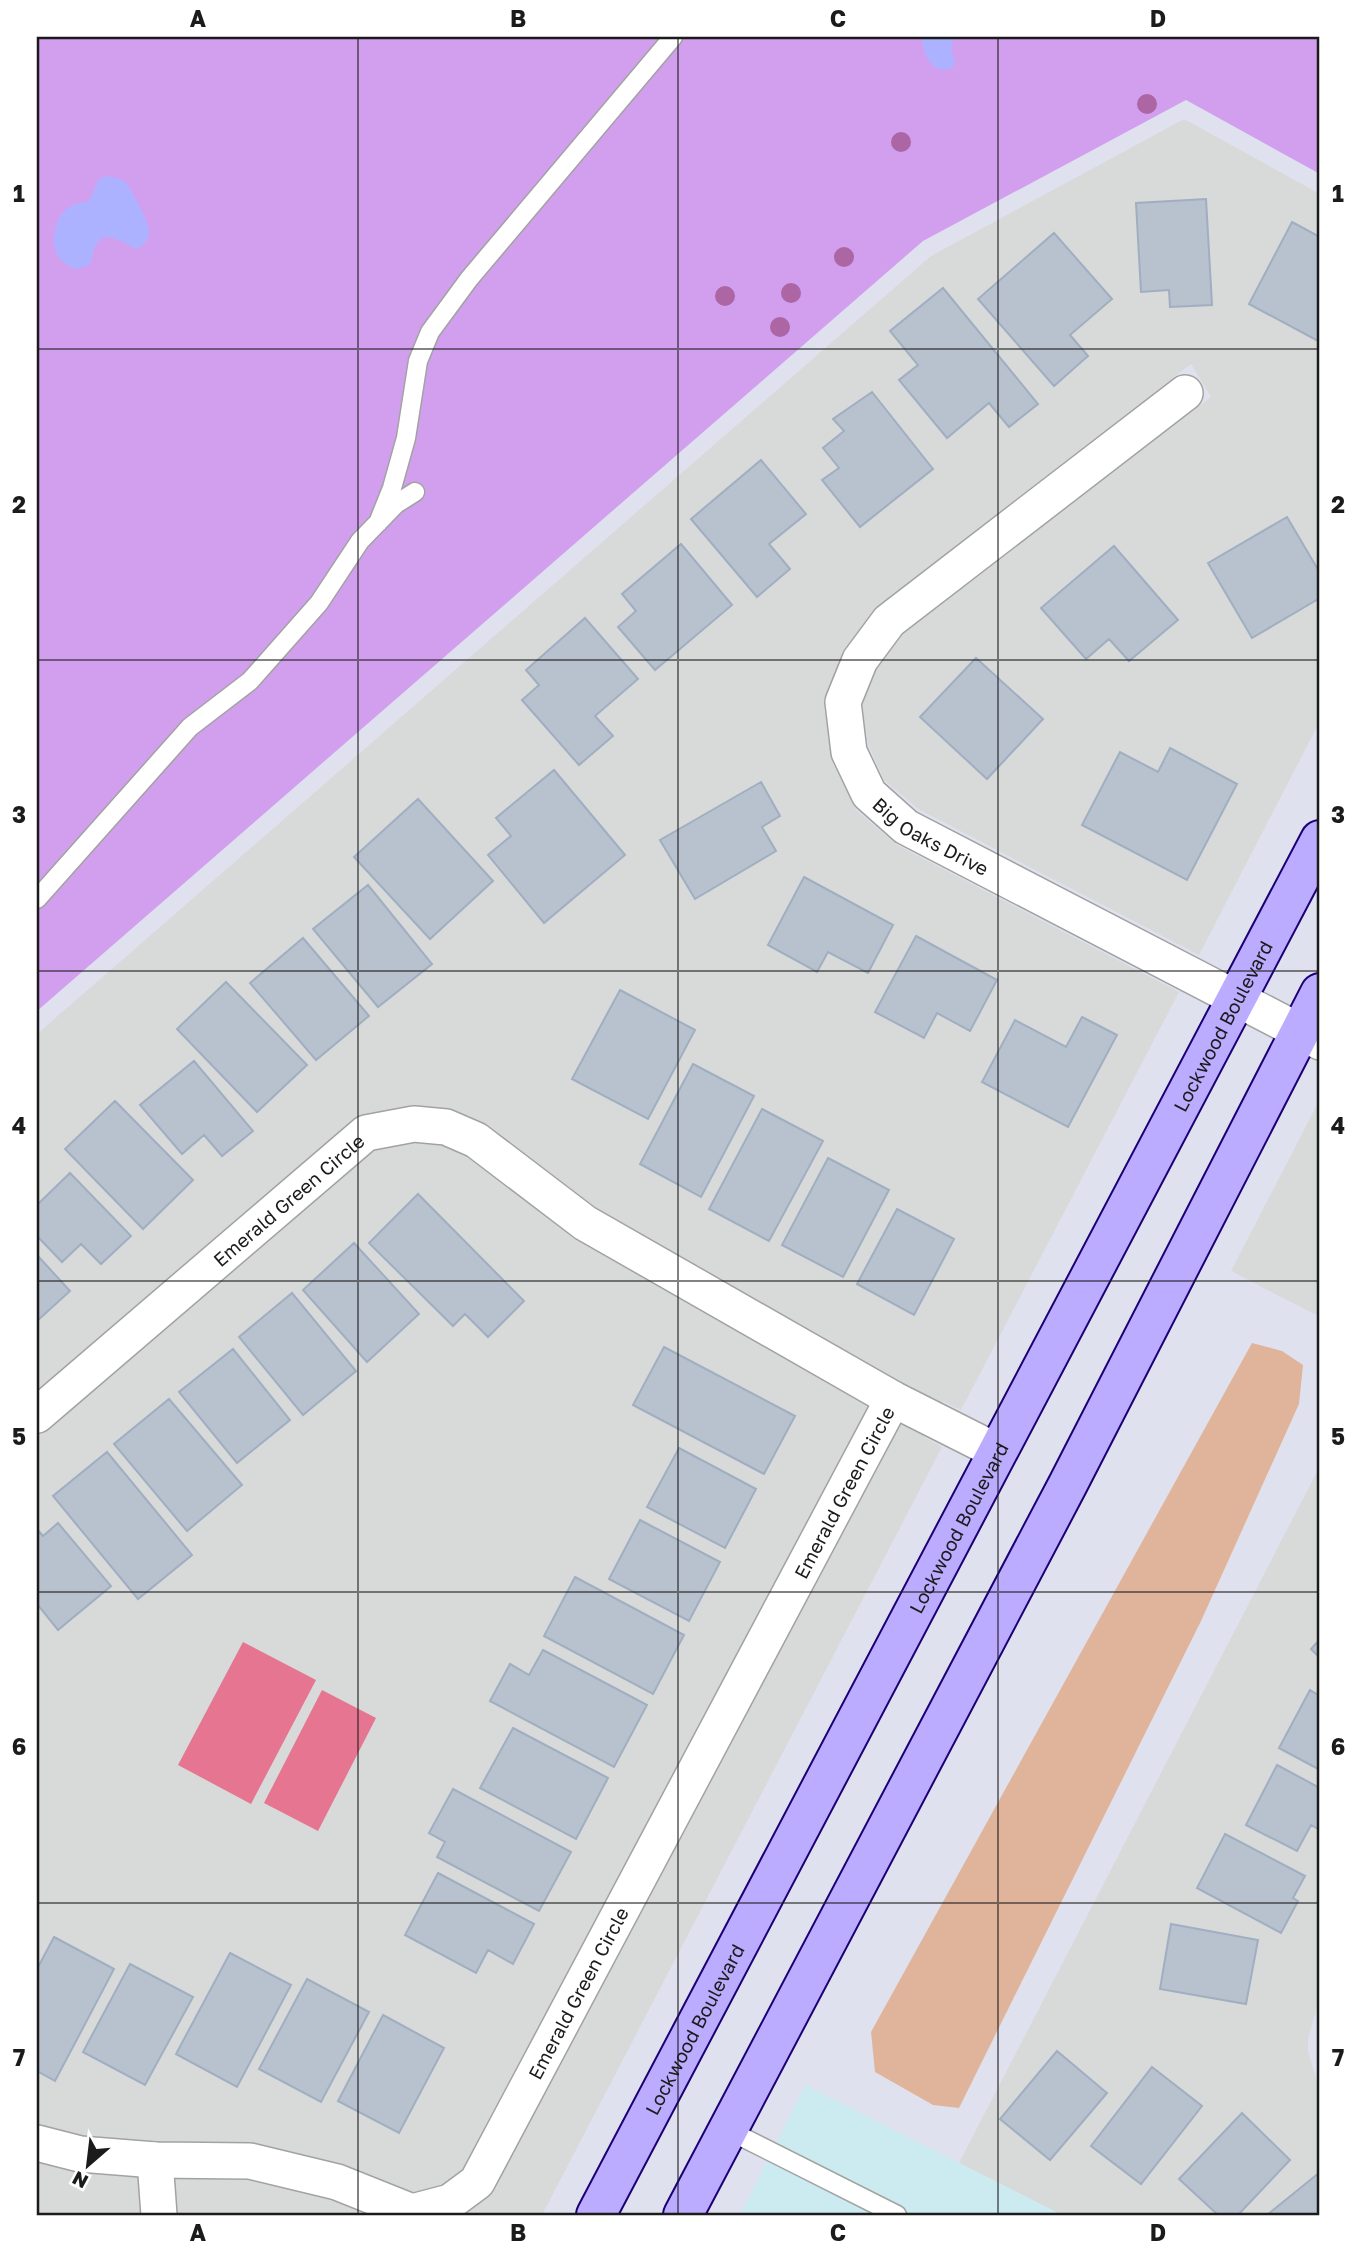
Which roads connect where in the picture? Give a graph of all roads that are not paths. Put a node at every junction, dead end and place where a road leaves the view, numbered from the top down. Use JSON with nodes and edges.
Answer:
{"nodes":[{"id":1,"x":673,"y":37,"type":"edge"},
{"id":2,"x":1185,"y":393,"type":"dead end"},
{"id":3,"x":415,"y":492,"type":"dead end"},
{"id":4,"x":378,"y":523,"type":"junction"},
{"id":5,"x":1320,"y":840,"type":"edge"},
{"id":6,"x":37,"y":899,"type":"edge"},
{"id":7,"x":1320,"y":993,"type":"edge"},
{"id":8,"x":1238,"y":999,"type":"junction"},
{"id":9,"x":1310,"y":1037,"type":"edge"},
{"id":10,"x":893,"y":1399,"type":"junction"},
{"id":11,"x":37,"y":1415,"type":"edge"},
{"id":12,"x":998,"y":1452,"type":"junction"},
{"id":13,"x":728,"y":2130,"type":"junction"},
{"id":14,"x":37,"y":2143,"type":"edge"},
{"id":15,"x":155,"y":2160,"type":"junction"},
{"id":16,"x":890,"y":2212,"type":"edge"},
{"id":17,"x":159,"y":2215,"type":"edge"},
{"id":18,"x":596,"y":2215,"type":"edge"},
{"id":19,"x":683,"y":2215,"type":"edge"}],
"edges":[{"from":1,"to":4,"type":"lane"},
{"from":2,"to":8,"type":"street","name":"Big Oaks Drive"},
{"from":3,"to":4,"type":"lane"},
{"from":4,"to":6,"type":"lane"},
{"from":5,"to":8,"type":"main road","name":"Lockwood Boulevard"},
{"from":7,"to":9,"type":"main road"},
{"from":8,"to":9,"type":"street","name":"Big Oaks Drive"},
{"from":8,"to":12,"type":"main road","name":"Lockwood Boulevard"},
{"from":9,"to":13,"type":"main road"},
{"from":10,"to":11,"type":"street","name":"Emerald Green Circle"},
{"from":10,"to":12,"type":"street","name":"Emerald Green Circle"},
{"from":10,"to":15,"type":"street","name":"Emerald Green Circle"},
{"from":12,"to":18,"type":"main road","name":"Lockwood Boulevard"},
{"from":13,"to":16,"type":"lane"},
{"from":13,"to":19,"type":"main road"},
{"from":14,"to":15,"type":"street","name":"Emerald Green Circle"},
{"from":15,"to":17,"type":"street"}]}
